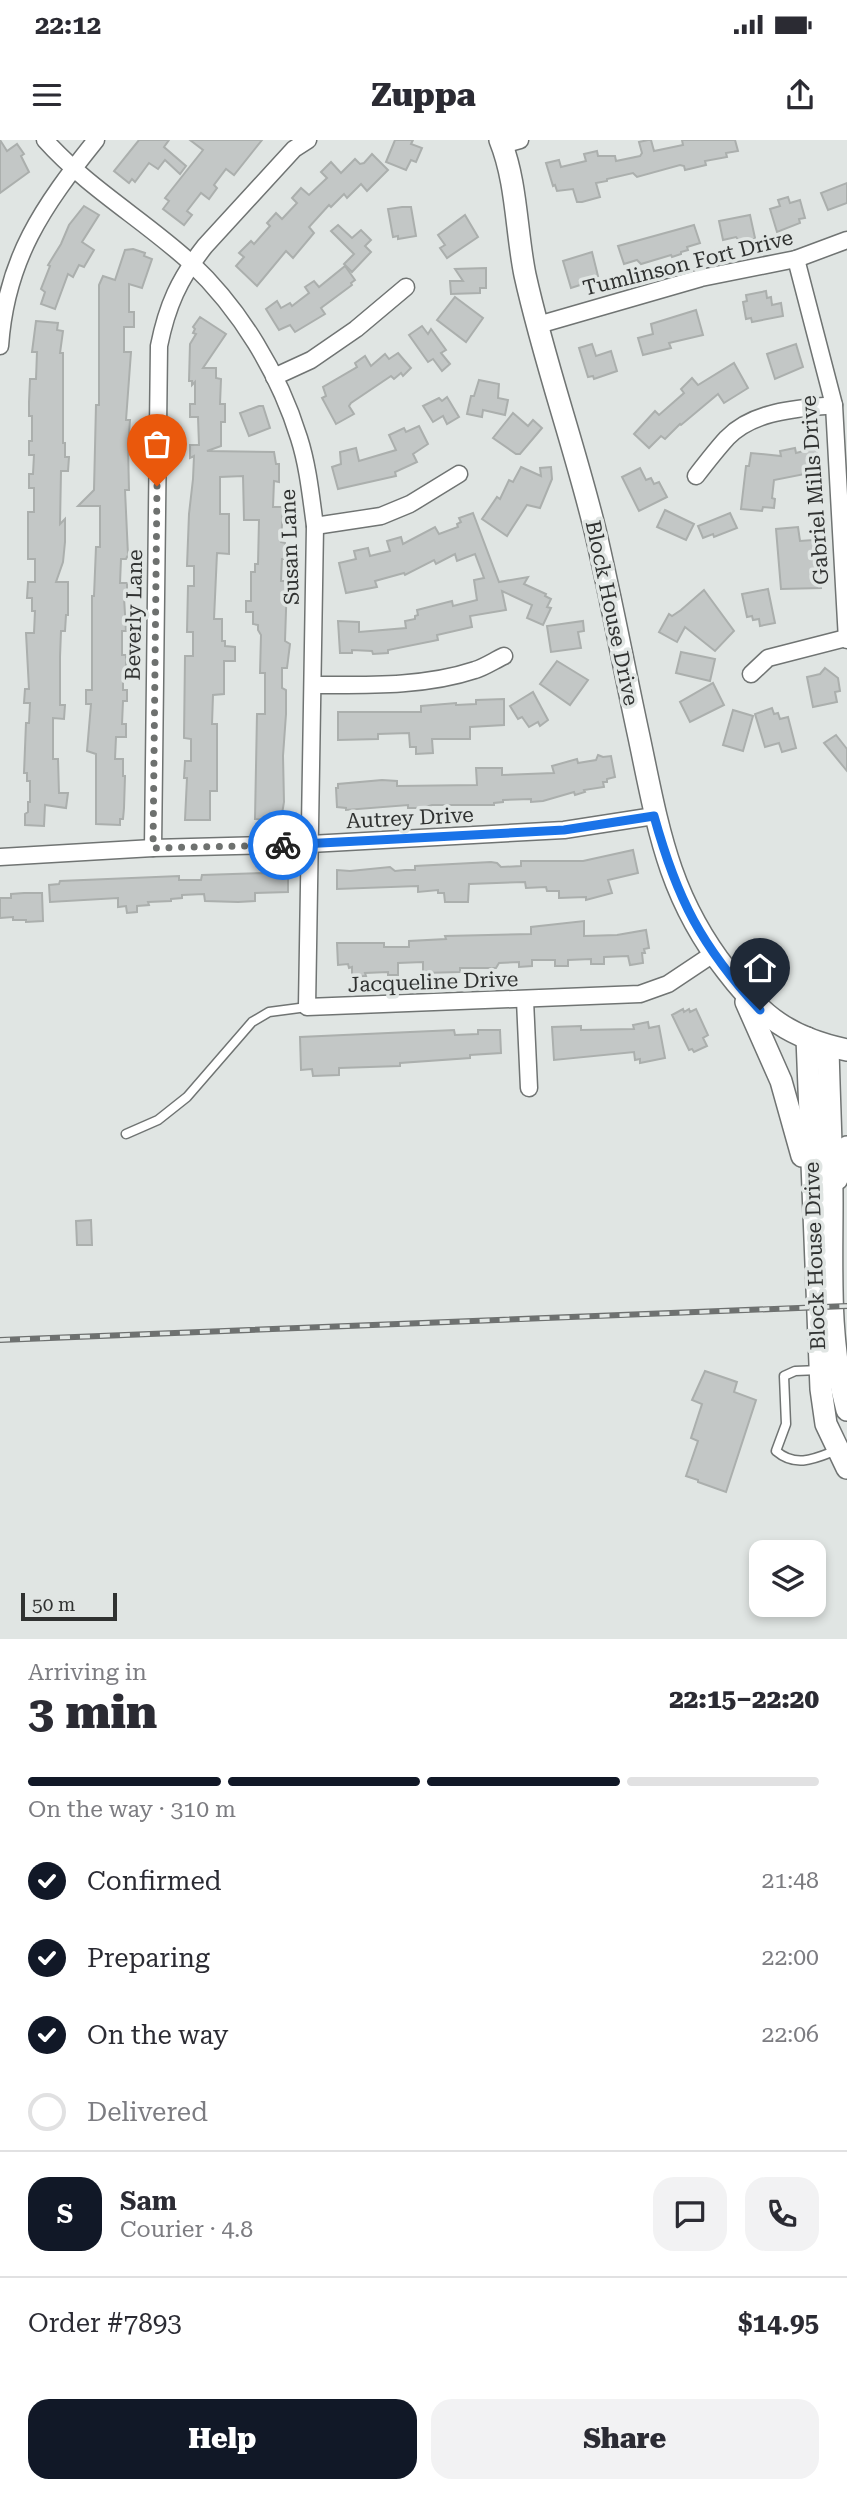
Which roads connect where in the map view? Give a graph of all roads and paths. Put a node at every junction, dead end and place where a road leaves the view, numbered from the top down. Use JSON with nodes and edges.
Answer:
{"nodes":[{"id":1,"x":45,"y":140,"type":"edge"},
{"id":2,"x":96,"y":140,"type":"edge"},
{"id":3,"x":308,"y":140,"type":"edge"},
{"id":4,"x":508,"y":142,"type":"edge"},
{"id":5,"x":73,"y":168,"type":"junction"},
{"id":6,"x":847,"y":240,"type":"edge"},
{"id":7,"x":796,"y":259,"type":"junction"},
{"id":8,"x":191,"y":263,"type":"junction"},
{"id":9,"x":406,"y":287,"type":"dead end"},
{"id":10,"x":538,"y":325,"type":"junction"},
{"id":11,"x":0,"y":346,"type":"edge"},
{"id":12,"x":274,"y":377,"type":"junction"},
{"id":13,"x":834,"y":405,"type":"junction"},
{"id":14,"x":459,"y":474,"type":"dead end"},
{"id":15,"x":696,"y":476,"type":"dead end"},
{"id":16,"x":315,"y":526,"type":"junction"},
{"id":17,"x":847,"y":639,"type":"edge"},
{"id":18,"x":504,"y":656,"type":"dead end"},
{"id":19,"x":751,"y":674,"type":"dead end"},
{"id":20,"x":313,"y":685,"type":"junction"},
{"id":21,"x":654,"y":816,"type":"junction"},
{"id":22,"x":310,"y":844,"type":"junction"},
{"id":23,"x":153,"y":848,"type":"junction"},
{"id":24,"x":0,"y":858,"type":"edge"},
{"id":25,"x":713,"y":954,"type":"junction"},
{"id":26,"x":739,"y":988,"type":"junction"},
{"id":27,"x":525,"y":1000,"type":"junction"},
{"id":28,"x":307,"y":1007,"type":"junction"},
{"id":29,"x":807,"y":1038,"type":"junction"},
{"id":30,"x":837,"y":1048,"type":"edge"},
{"id":31,"x":529,"y":1088,"type":"dead end"},
{"id":32,"x":126,"y":1134,"type":"dead end"},
{"id":33,"x":847,"y":1147,"type":"edge"},
{"id":34,"x":822,"y":1205,"type":"junction"},
{"id":35,"x":828,"y":1370,"type":"junction"},
{"id":36,"x":847,"y":1410,"type":"edge"},
{"id":37,"x":842,"y":1459,"type":"edge"}],
"edges":[{"from":1,"to":5,"type":"street","name":"Susan Lane"},
{"from":2,"to":5,"type":"street"},
{"from":3,"to":8,"type":"street","name":"Beverly Lane"},
{"from":4,"to":10,"type":"street","name":"Block House Drive"},
{"from":5,"to":8,"type":"street","name":"Susan Lane"},
{"from":5,"to":11,"type":"street"},
{"from":6,"to":7,"type":"street","name":"Tumlinson Fort Drive"},
{"from":7,"to":10,"type":"street","name":"Tumlinson Fort Drive"},
{"from":7,"to":13,"type":"street","name":"Gabriel Mills Drive"},
{"from":8,"to":12,"type":"street","name":"Susan Lane"},
{"from":8,"to":23,"type":"street","name":"Beverly Lane"},
{"from":9,"to":12,"type":"street"},
{"from":10,"to":21,"type":"street","name":"Block House Drive"},
{"from":12,"to":16,"type":"street","name":"Susan Lane"},
{"from":13,"to":15,"type":"street"},
{"from":13,"to":17,"type":"street","name":"Gabriel Mills Drive"},
{"from":14,"to":16,"type":"street"},
{"from":16,"to":20,"type":"street","name":"Susan Lane"},
{"from":17,"to":19,"type":"street"},
{"from":18,"to":20,"type":"street"},
{"from":20,"to":22,"type":"street","name":"Susan Lane"},
{"from":21,"to":22,"type":"street","name":"Autrey Drive"},
{"from":21,"to":25,"type":"street","name":"Block House Drive"},
{"from":22,"to":23,"type":"street","name":"Autrey Drive"},
{"from":22,"to":28,"type":"street"},
{"from":23,"to":24,"type":"street","name":"Autrey Drive"},
{"from":25,"to":26,"type":"street","name":"Block House Drive"},
{"from":25,"to":27,"type":"street","name":"Jacqueline Drive"},
{"from":26,"to":29,"type":"street","name":"Block House Drive"},
{"from":26,"to":34,"type":"street"},
{"from":27,"to":28,"type":"street","name":"Jacqueline Drive"},
{"from":27,"to":31,"type":"street"},
{"from":28,"to":32,"type":"lane"},
{"from":29,"to":30,"type":"street","name":"Block House Drive"},
{"from":29,"to":34,"type":"street","name":"Block House Drive"},
{"from":30,"to":34,"type":"street","name":"Block House Drive"},
{"from":33,"to":34,"type":"street"},
{"from":34,"to":35,"type":"street","name":"Block House Drive"},
{"from":35,"to":36,"type":"street","name":"Block House Drive"},
{"from":35,"to":37,"type":"street","name":"Block House Drive"},
{"from":35,"to":37,"type":"lane"}]}
